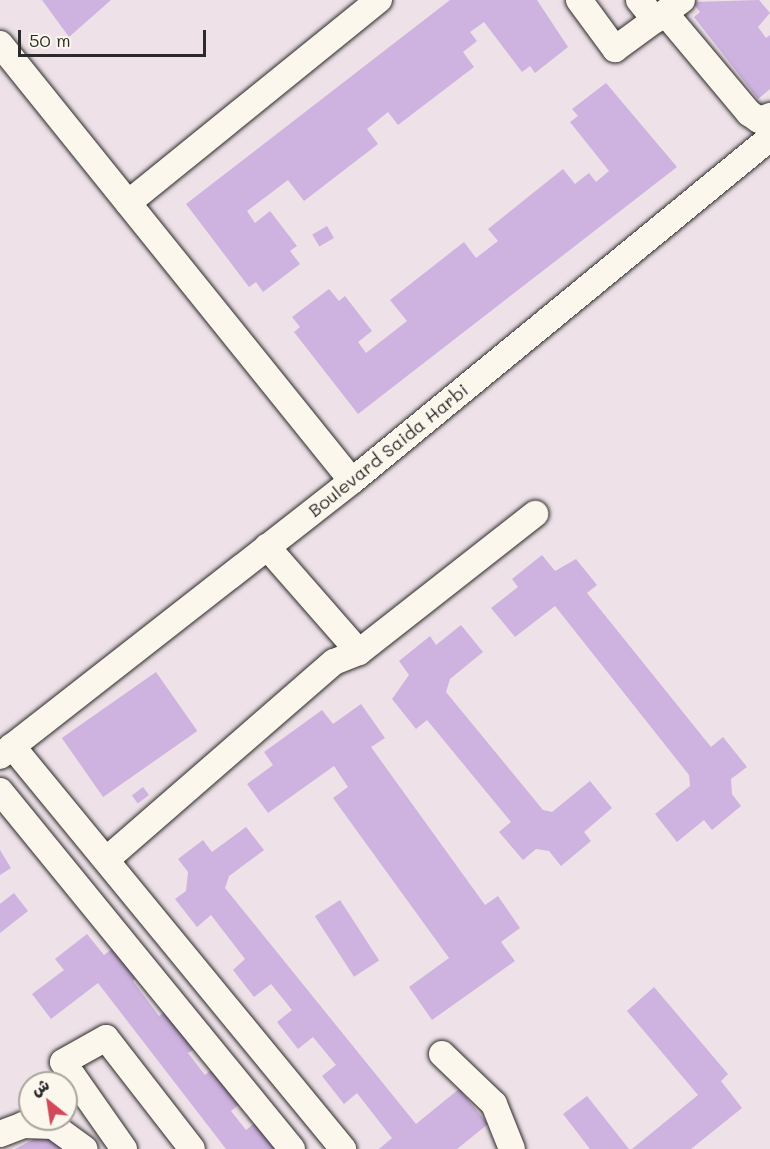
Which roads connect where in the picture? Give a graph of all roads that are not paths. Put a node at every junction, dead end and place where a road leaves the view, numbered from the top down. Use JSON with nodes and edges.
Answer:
{"nodes":[{"id":1,"x":379,"y":0,"type":"edge"},
{"id":2,"x":579,"y":0,"type":"edge"},
{"id":3,"x":639,"y":0,"type":"edge"},
{"id":4,"x":667,"y":11,"type":"edge"},
{"id":5,"x":0,"y":44,"type":"edge"},
{"id":6,"x":770,"y":116,"type":"edge"},
{"id":7,"x":770,"y":138,"type":"edge"},
{"id":8,"x":128,"y":202,"type":"junction"},
{"id":9,"x":352,"y":481,"type":"junction"},
{"id":10,"x":535,"y":514,"type":"dead end"},
{"id":11,"x":267,"y":547,"type":"junction"},
{"id":12,"x":358,"y":652,"type":"junction"},
{"id":13,"x":6,"y":751,"type":"edge"},
{"id":14,"x":0,"y":790,"type":"edge"},
{"id":15,"x":106,"y":860,"type":"junction"},
{"id":16,"x":442,"y":1054,"type":"dead end"},
{"id":17,"x":0,"y":1134,"type":"edge"},
{"id":18,"x":85,"y":1149,"type":"edge"},
{"id":19,"x":124,"y":1149,"type":"edge"},
{"id":20,"x":192,"y":1149,"type":"edge"},
{"id":21,"x":292,"y":1149,"type":"edge"},
{"id":22,"x":343,"y":1149,"type":"edge"},
{"id":23,"x":512,"y":1149,"type":"edge"}],
"edges":[{"from":1,"to":8,"type":"street"},
{"from":2,"to":4,"type":"street"},
{"from":3,"to":4,"type":"street"},
{"from":4,"to":6,"type":"street"},
{"from":5,"to":8,"type":"street"},
{"from":7,"to":9,"type":"street","name":"Boulevard Saida Harbi"},
{"from":8,"to":9,"type":"street"},
{"from":9,"to":11,"type":"street","name":"Boulevard Saida Harbi"},
{"from":10,"to":12,"type":"street"},
{"from":11,"to":12,"type":"street"},
{"from":11,"to":13,"type":"street","name":"Boulevard Saida Harbi"},
{"from":12,"to":15,"type":"street"},
{"from":13,"to":15,"type":"street"},
{"from":14,"to":21,"type":"street"},
{"from":15,"to":22,"type":"street"},
{"from":16,"to":23,"type":"street"},
{"from":17,"to":18,"type":"street"},
{"from":19,"to":20,"type":"street"}]}
